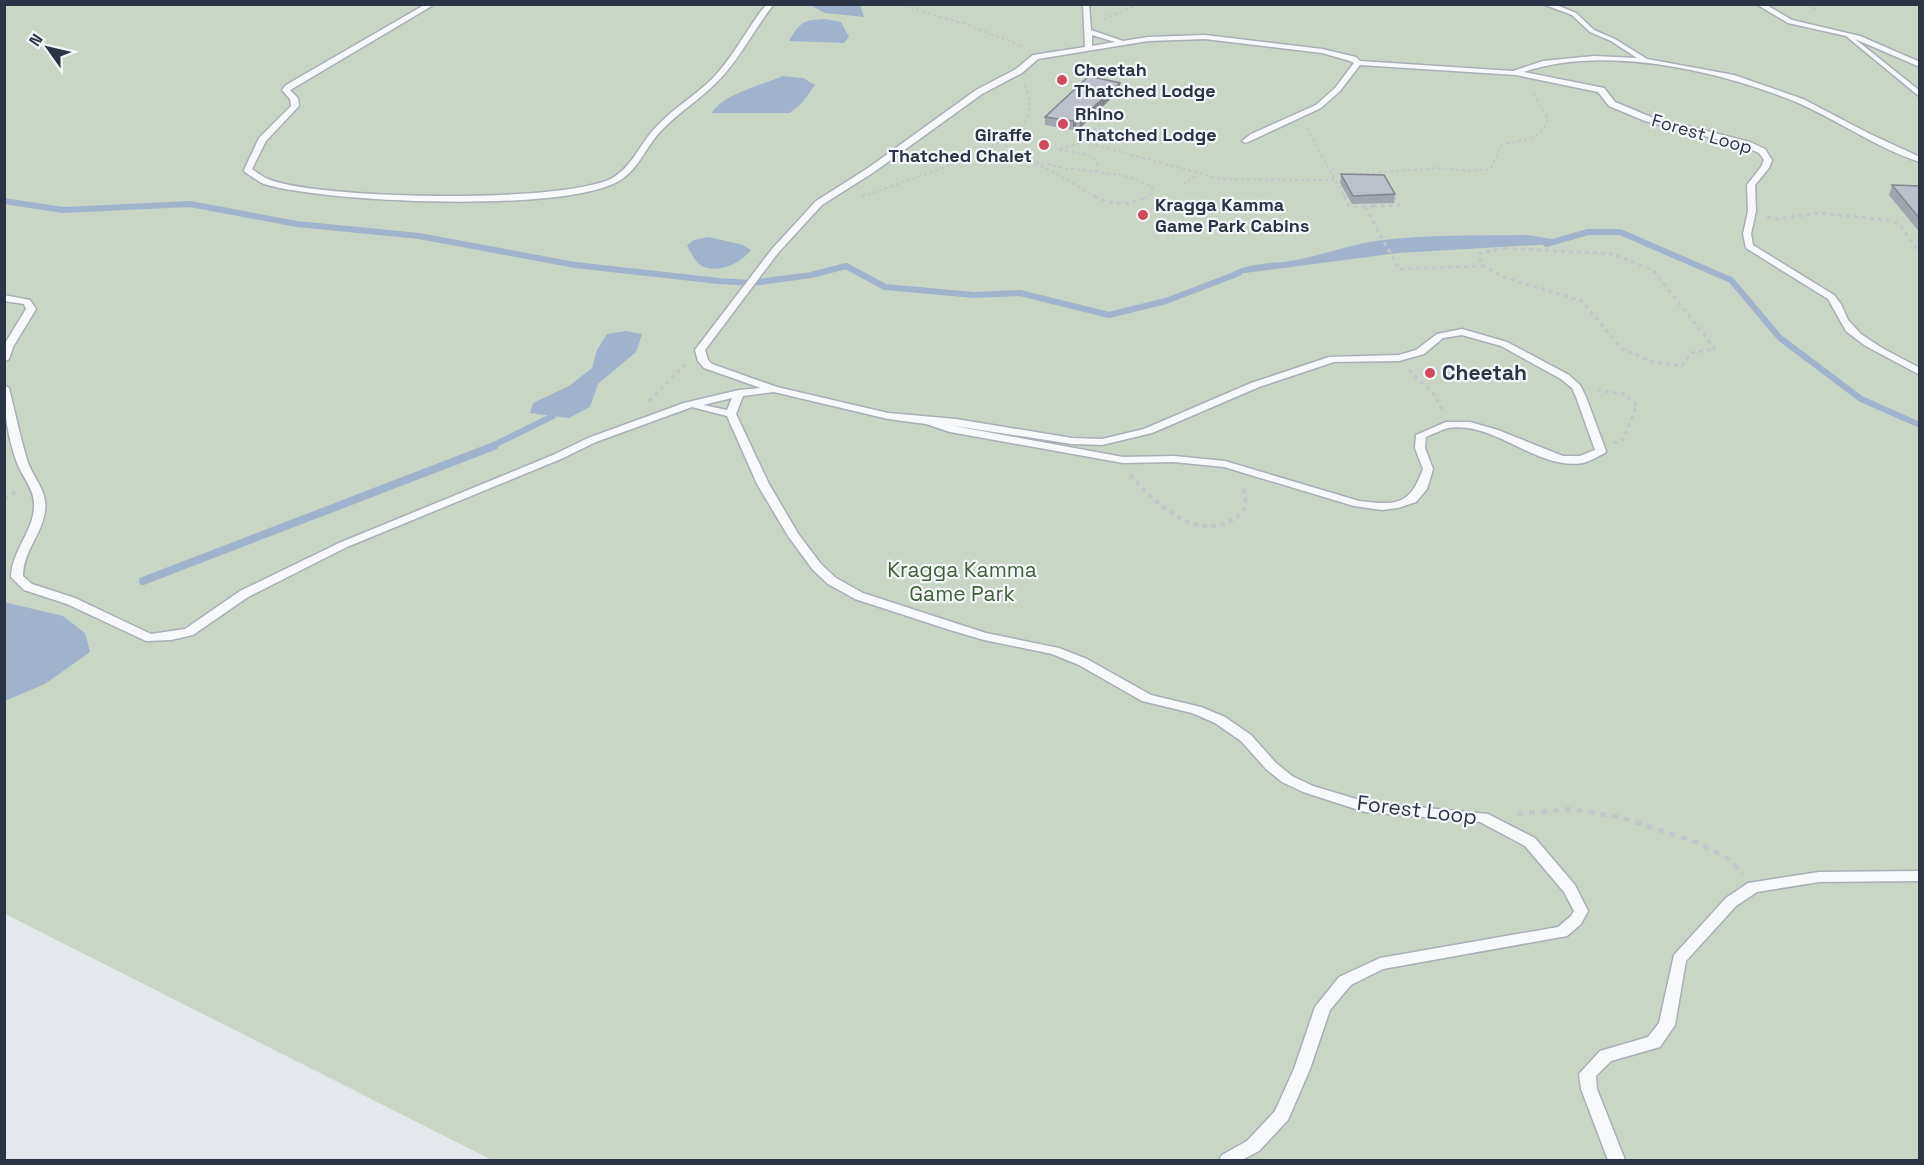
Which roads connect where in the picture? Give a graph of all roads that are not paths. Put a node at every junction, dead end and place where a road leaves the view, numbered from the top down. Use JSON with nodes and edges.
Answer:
{"nodes":[{"id":1,"x":432,"y":4,"type":"edge"},
{"id":2,"x":771,"y":4,"type":"edge"},
{"id":3,"x":1086,"y":4,"type":"edge"},
{"id":4,"x":1546,"y":4,"type":"edge"},
{"id":5,"x":1759,"y":4,"type":"edge"},
{"id":6,"x":1089,"y":32,"type":"junction"},
{"id":7,"x":1844,"y":33,"type":"junction"},
{"id":8,"x":1124,"y":42,"type":"junction"},
{"id":9,"x":1089,"y":48,"type":"junction"},
{"id":10,"x":1646,"y":61,"type":"junction"},
{"id":11,"x":1358,"y":63,"type":"junction"},
{"id":12,"x":1920,"y":65,"type":"edge"},
{"id":13,"x":1514,"y":72,"type":"junction"},
{"id":14,"x":1920,"y":95,"type":"edge"},
{"id":15,"x":1246,"y":141,"type":"dead end"},
{"id":16,"x":1920,"y":160,"type":"edge"},
{"id":17,"x":4,"y":298,"type":"edge"},
{"id":18,"x":4,"y":359,"type":"edge"},
{"id":19,"x":1920,"y":372,"type":"edge"},
{"id":20,"x":4,"y":388,"type":"edge"},
{"id":21,"x":774,"y":389,"type":"junction"},
{"id":22,"x":739,"y":393,"type":"junction"},
{"id":23,"x":688,"y":405,"type":"junction"},
{"id":24,"x":731,"y":414,"type":"junction"},
{"id":25,"x":928,"y":422,"type":"junction"},
{"id":26,"x":1101,"y":442,"type":"junction"},
{"id":27,"x":1099,"y":454,"type":"junction"},
{"id":28,"x":1920,"y":876,"type":"edge"},
{"id":29,"x":1228,"y":1161,"type":"edge"},
{"id":30,"x":1616,"y":1161,"type":"edge"}],
"edges":[{"from":1,"to":2,"type":"lane"},
{"from":3,"to":6,"type":"lane"},
{"from":4,"to":10,"type":"lane"},
{"from":5,"to":7,"type":"lane"},
{"from":6,"to":8,"type":"lane"},
{"from":6,"to":9,"type":"lane"},
{"from":7,"to":12,"type":"lane"},
{"from":7,"to":14,"type":"lane"},
{"from":8,"to":9,"type":"lane"},
{"from":8,"to":11,"type":"lane"},
{"from":9,"to":21,"type":"lane"},
{"from":10,"to":13,"type":"lane"},
{"from":10,"to":16,"type":"lane"},
{"from":11,"to":13,"type":"lane"},
{"from":11,"to":15,"type":"lane"},
{"from":13,"to":19,"type":"lane","name":"Forest Loop"},
{"from":17,"to":18,"type":"lane"},
{"from":20,"to":23,"type":"lane"},
{"from":21,"to":22,"type":"lane"},
{"from":21,"to":25,"type":"lane"},
{"from":22,"to":23,"type":"lane"},
{"from":22,"to":24,"type":"lane"},
{"from":23,"to":24,"type":"lane"},
{"from":24,"to":29,"type":"lane","name":"Forest Loop"},
{"from":25,"to":26,"type":"lane"},
{"from":25,"to":27,"type":"lane"},
{"from":26,"to":27,"type":"lane"},
{"from":26,"to":27,"type":"lane"},
{"from":28,"to":30,"type":"lane"}]}
